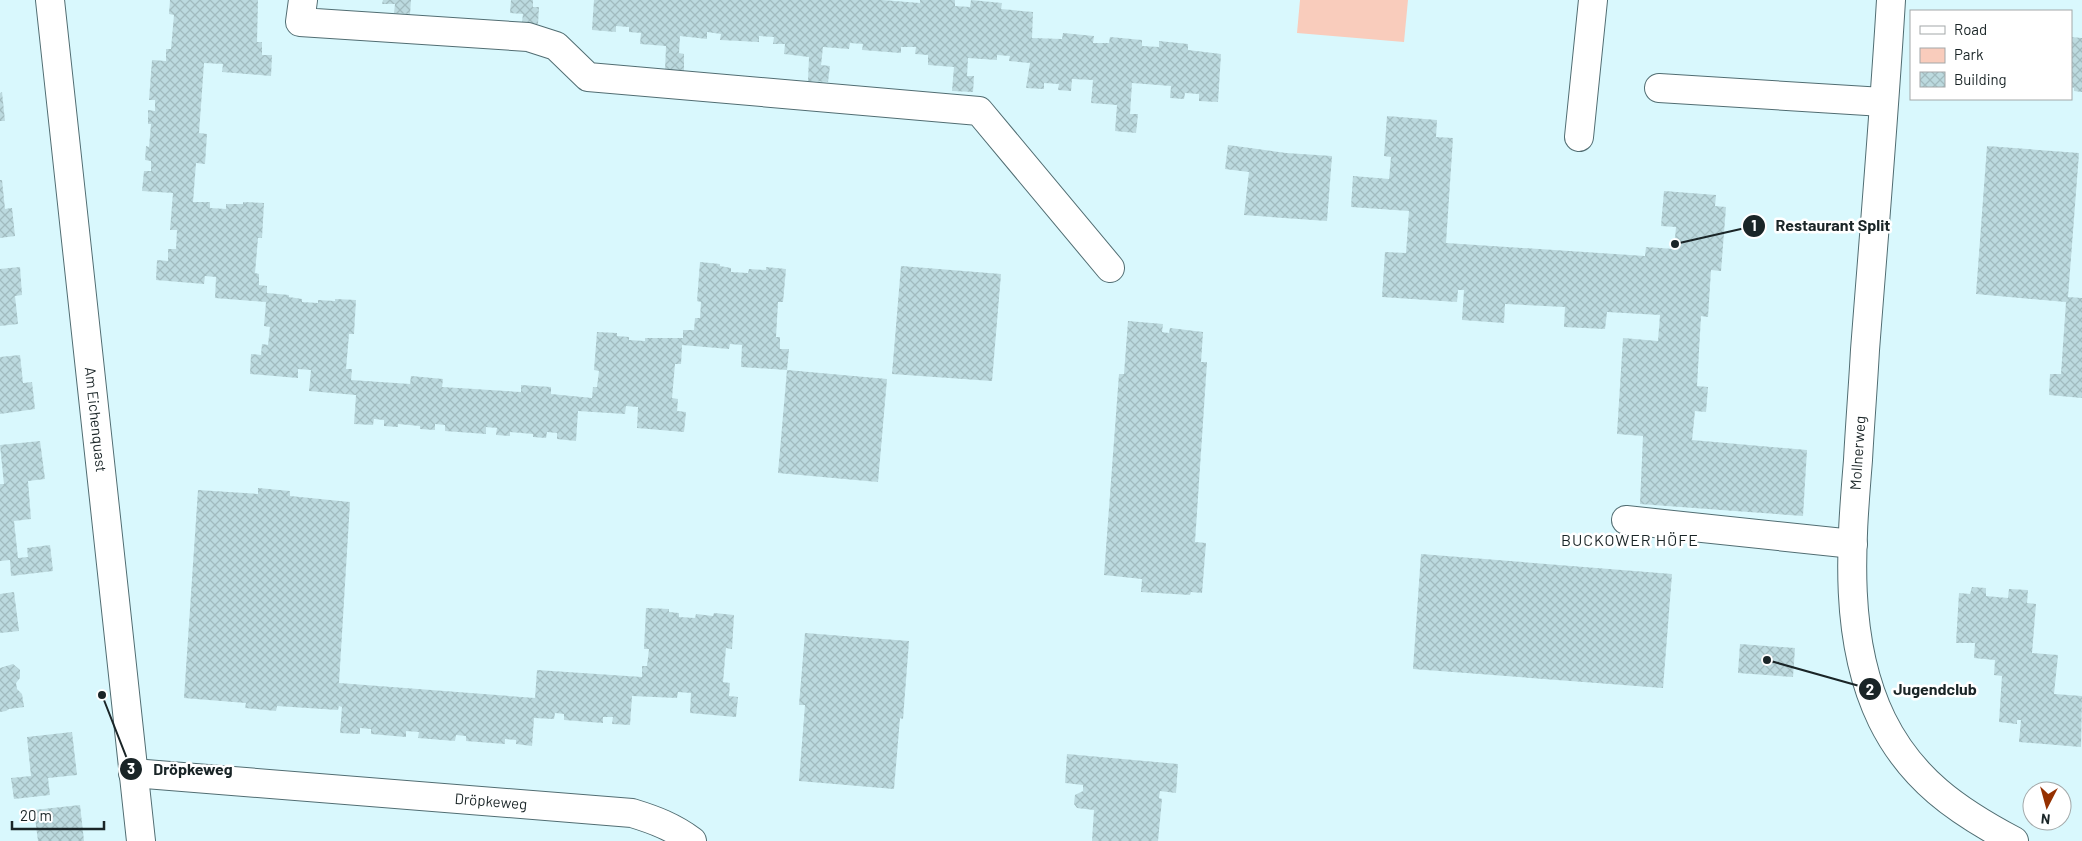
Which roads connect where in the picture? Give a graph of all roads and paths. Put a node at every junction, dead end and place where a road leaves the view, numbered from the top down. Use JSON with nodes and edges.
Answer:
{"nodes":[{"id":1,"x":50,"y":0,"type":"edge"},
{"id":2,"x":303,"y":0,"type":"edge"},
{"id":3,"x":1593,"y":0,"type":"edge"},
{"id":4,"x":1891,"y":0,"type":"edge"},
{"id":5,"x":1659,"y":88,"type":"dead end"},
{"id":6,"x":1883,"y":102,"type":"junction"},
{"id":7,"x":1579,"y":137,"type":"dead end"},
{"id":8,"x":1110,"y":268,"type":"dead end"},
{"id":9,"x":1626,"y":520,"type":"dead end"},
{"id":10,"x":1853,"y":544,"type":"junction"},
{"id":11,"x":133,"y":773,"type":"junction"},
{"id":12,"x":141,"y":841,"type":"edge"},
{"id":13,"x":692,"y":841,"type":"edge"},
{"id":14,"x":2014,"y":841,"type":"edge"}],
"edges":[{"from":1,"to":11,"type":"street","name":"Am Eichenquast"},
{"from":2,"to":8,"type":"street"},
{"from":3,"to":7,"type":"street"},
{"from":4,"to":6,"type":"street","name":"Mollnerweg"},
{"from":5,"to":6,"type":"street"},
{"from":6,"to":10,"type":"street","name":"Mollnerweg"},
{"from":9,"to":10,"type":"street"},
{"from":10,"to":14,"type":"street","name":"Mollnerweg"},
{"from":11,"to":12,"type":"street","name":"Am Eichenquast"},
{"from":11,"to":13,"type":"street","name":"Dröpkeweg"}]}
